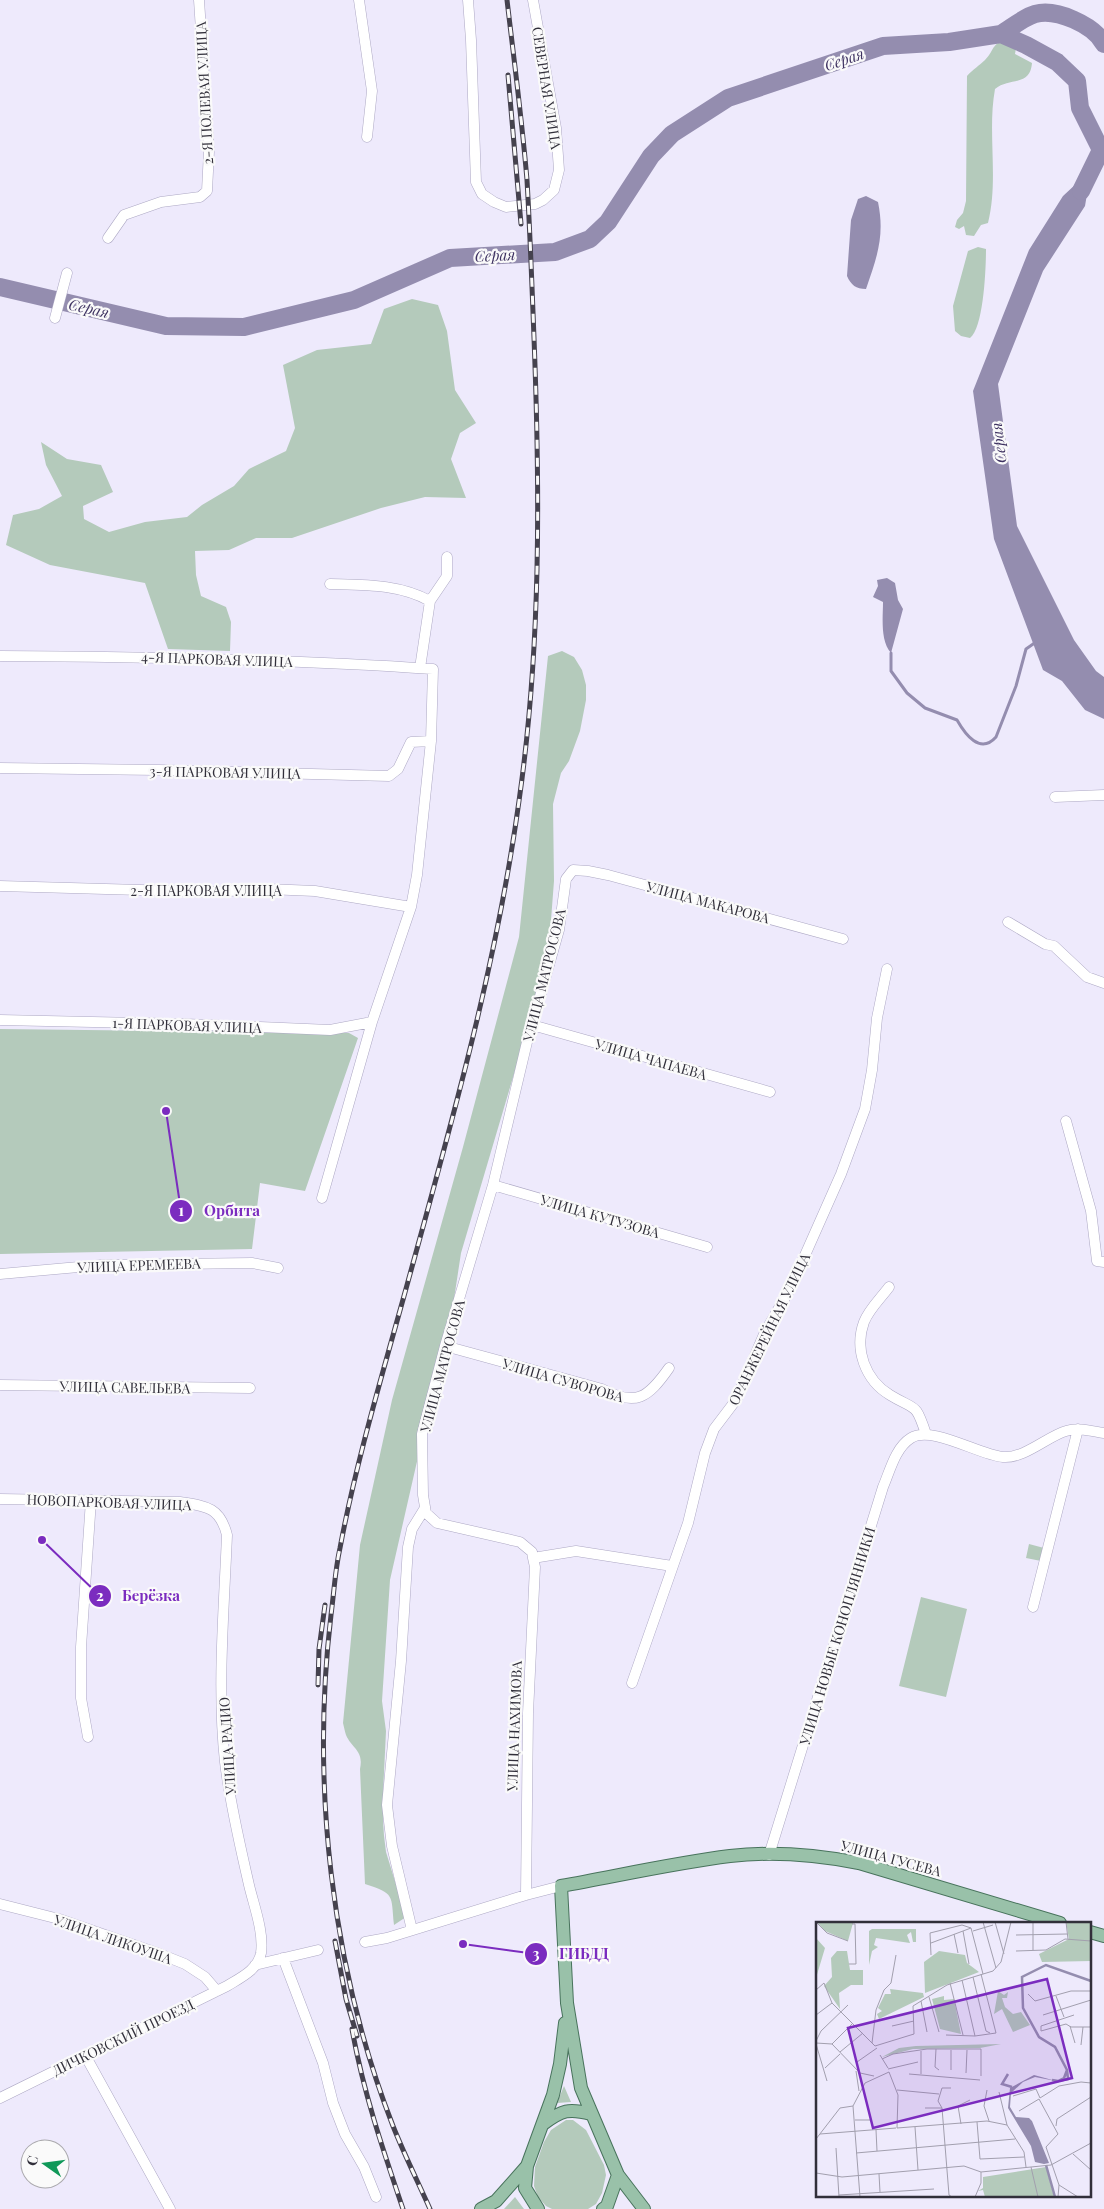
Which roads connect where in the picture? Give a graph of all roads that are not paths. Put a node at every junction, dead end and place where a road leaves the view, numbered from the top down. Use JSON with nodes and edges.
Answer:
{"nodes":[{"id":1,"x":199,"y":0,"type":"edge"},
{"id":2,"x":359,"y":0,"type":"edge"},
{"id":3,"x":468,"y":0,"type":"edge"},
{"id":4,"x":532,"y":0,"type":"edge"},
{"id":5,"x":367,"y":137,"type":"dead end"},
{"id":6,"x":108,"y":238,"type":"dead end"},
{"id":7,"x":68,"y":273,"type":"dead end"},
{"id":8,"x":55,"y":318,"type":"dead end"},
{"id":9,"x":447,"y":557,"type":"dead end"},
{"id":10,"x":330,"y":584,"type":"dead end"},
{"id":11,"x":430,"y":601,"type":"junction"},
{"id":12,"x":0,"y":656,"type":"edge"},
{"id":13,"x":420,"y":668,"type":"junction"},
{"id":14,"x":431,"y":741,"type":"junction"},
{"id":15,"x":0,"y":768,"type":"edge"},
{"id":16,"x":1104,"y":795,"type":"edge"},
{"id":17,"x":1055,"y":797,"type":"dead end"},
{"id":18,"x":573,"y":870,"type":"joint"},
{"id":19,"x":0,"y":886,"type":"edge"},
{"id":20,"x":411,"y":907,"type":"junction"},
{"id":21,"x":1008,"y":922,"type":"dead end"},
{"id":22,"x":843,"y":939,"type":"dead end"},
{"id":23,"x":887,"y":969,"type":"dead end"},
{"id":24,"x":1104,"y":983,"type":"edge"},
{"id":25,"x":0,"y":1020,"type":"edge"},
{"id":26,"x":372,"y":1022,"type":"junction"},
{"id":27,"x":532,"y":1025,"type":"junction"},
{"id":28,"x":770,"y":1092,"type":"dead end"},
{"id":29,"x":1066,"y":1121,"type":"dead end"},
{"id":30,"x":493,"y":1185,"type":"junction"},
{"id":31,"x":322,"y":1198,"type":"dead end"},
{"id":32,"x":707,"y":1247,"type":"dead end"},
{"id":33,"x":1104,"y":1262,"type":"edge"},
{"id":34,"x":278,"y":1268,"type":"dead end"},
{"id":35,"x":0,"y":1274,"type":"edge"},
{"id":36,"x":889,"y":1287,"type":"dead end"},
{"id":37,"x":445,"y":1346,"type":"junction"},
{"id":38,"x":669,"y":1368,"type":"dead end"},
{"id":39,"x":0,"y":1385,"type":"edge"},
{"id":40,"x":250,"y":1388,"type":"dead end"},
{"id":41,"x":1078,"y":1429,"type":"junction"},
{"id":42,"x":926,"y":1434,"type":"junction"},
{"id":43,"x":1104,"y":1434,"type":"edge"},
{"id":44,"x":0,"y":1499,"type":"edge"},
{"id":45,"x":91,"y":1500,"type":"junction"},
{"id":46,"x":425,"y":1508,"type":"junction"},
{"id":47,"x":215,"y":1512,"type":"joint"},
{"id":48,"x":533,"y":1558,"type":"junction"},
{"id":49,"x":672,"y":1566,"type":"junction"},
{"id":50,"x":1033,"y":1607,"type":"dead end"},
{"id":51,"x":632,"y":1683,"type":"dead end"},
{"id":52,"x":88,"y":1736,"type":"dead end"},
{"id":53,"x":769,"y":1855,"type":"junction"},
{"id":54,"x":562,"y":1886,"type":"junction"},
{"id":55,"x":526,"y":1895,"type":"junction"},
{"id":56,"x":0,"y":1904,"type":"edge"},
{"id":57,"x":1057,"y":1922,"type":"edge"},
{"id":58,"x":412,"y":1930,"type":"junction"},
{"id":59,"x":365,"y":1942,"type":"dead end"},
{"id":60,"x":318,"y":1950,"type":"dead end"},
{"id":61,"x":283,"y":1958,"type":"junction"},
{"id":62,"x":256,"y":1965,"type":"junction"},
{"id":63,"x":217,"y":1991,"type":"junction"},
{"id":64,"x":567,"y":2003,"type":"junction"},
{"id":65,"x":85,"y":2055,"type":"junction"},
{"id":66,"x":0,"y":2098,"type":"edge"},
{"id":67,"x":592,"y":2114,"type":"junction"},
{"id":68,"x":543,"y":2124,"type":"junction"},
{"id":69,"x":527,"y":2166,"type":"junction"},
{"id":70,"x":618,"y":2175,"type":"junction"},
{"id":71,"x":376,"y":2197,"type":"dead end"},
{"id":72,"x":170,"y":2209,"type":"edge"},
{"id":73,"x":481,"y":2209,"type":"edge"},
{"id":74,"x":538,"y":2209,"type":"edge"},
{"id":75,"x":603,"y":2209,"type":"edge"},
{"id":76,"x":644,"y":2209,"type":"edge"}],
"edges":[{"from":1,"to":6,"type":"street","name":"2-Я ПОЛЕВАЯ УЛИЦА"},
{"from":2,"to":5,"type":"street"},
{"from":3,"to":4,"type":"street","name":"СЕВЕРНАЯ УЛИЦА"},
{"from":7,"to":8,"type":"street"},
{"from":9,"to":11,"type":"street"},
{"from":10,"to":11,"type":"street"},
{"from":11,"to":13,"type":"street"},
{"from":12,"to":13,"type":"street","name":"4-Я ПАРКОВАЯ УЛИЦА"},
{"from":13,"to":14,"type":"street","name":"4-Я ПАРКОВАЯ УЛИЦА"},
{"from":14,"to":15,"type":"street","name":"3-Я ПАРКОВАЯ УЛИЦА"},
{"from":14,"to":20,"type":"street"},
{"from":16,"to":17,"type":"street"},
{"from":18,"to":22,"type":"street","name":"УЛИЦА МАКАРОВА"},
{"from":18,"to":27,"type":"street","name":"УЛИЦА МАТРОСОВА"},
{"from":19,"to":20,"type":"street","name":"2-Я ПАРКОВАЯ УЛИЦА"},
{"from":20,"to":26,"type":"street"},
{"from":21,"to":24,"type":"street"},
{"from":23,"to":49,"type":"street","name":"ОРАНЖЕРЕЙНАЯ УЛИЦА"},
{"from":25,"to":26,"type":"street","name":"1-Я ПАРКОВАЯ УЛИЦА"},
{"from":26,"to":31,"type":"street"},
{"from":27,"to":28,"type":"street","name":"УЛИЦА ЧАПАЕВА"},
{"from":27,"to":30,"type":"street","name":"УЛИЦА МАТРОСОВА"},
{"from":29,"to":33,"type":"street"},
{"from":30,"to":32,"type":"street","name":"УЛИЦА КУТУЗОВА"},
{"from":30,"to":37,"type":"street","name":"УЛИЦА МАТРОСОВА"},
{"from":34,"to":35,"type":"street","name":"УЛИЦА ЕРЕМЕЕВА"},
{"from":36,"to":42,"type":"street"},
{"from":37,"to":38,"type":"street","name":"УЛИЦА СУВОРОВА"},
{"from":37,"to":46,"type":"street","name":"УЛИЦА МАТРОСОВА"},
{"from":39,"to":40,"type":"street","name":"УЛИЦА САВЕЛЬЕВА"},
{"from":41,"to":42,"type":"street"},
{"from":41,"to":43,"type":"street"},
{"from":41,"to":50,"type":"street"},
{"from":42,"to":53,"type":"street","name":"УЛИЦА НОВЫЕ КОНОПЛЯННИКИ"},
{"from":44,"to":45,"type":"street","name":"НОВОПАРКОВАЯ УЛИЦА"},
{"from":45,"to":47,"type":"street","name":"НОВОПАРКОВАЯ УЛИЦА"},
{"from":45,"to":52,"type":"street"},
{"from":46,"to":48,"type":"street"},
{"from":46,"to":58,"type":"street"},
{"from":47,"to":62,"type":"street","name":"УЛИЦА РАДИО"},
{"from":48,"to":49,"type":"street"},
{"from":48,"to":55,"type":"street","name":"УЛИЦА НАХИМОВА"},
{"from":49,"to":51,"type":"street","name":"ОРАНЖЕРЕЙНАЯ УЛИЦА"},
{"from":53,"to":54,"type":"main road","name":"УЛИЦА ГУСЕВА"},
{"from":53,"to":57,"type":"main road","name":"УЛИЦА ГУСЕВА"},
{"from":54,"to":55,"type":"street"},
{"from":54,"to":64,"type":"main road"},
{"from":55,"to":58,"type":"street"},
{"from":56,"to":63,"type":"street","name":"УЛИЦА ЛИКОУША"},
{"from":58,"to":59,"type":"street"},
{"from":60,"to":61,"type":"street"},
{"from":61,"to":62,"type":"street"},
{"from":61,"to":71,"type":"street"},
{"from":62,"to":63,"type":"street","name":"ДИЧКОВСКИЙ ПРОЕЗД"},
{"from":63,"to":65,"type":"street","name":"ДИЧКОВСКИЙ ПРОЕЗД"},
{"from":64,"to":67,"type":"main road"},
{"from":64,"to":68,"type":"main road"},
{"from":65,"to":66,"type":"street","name":"ДИЧКОВСКИЙ ПРОЕЗД"},
{"from":65,"to":72,"type":"street"},
{"from":67,"to":68,"type":"main road"},
{"from":67,"to":70,"type":"main road"},
{"from":68,"to":69,"type":"main road"},
{"from":69,"to":73,"type":"main road"},
{"from":69,"to":74,"type":"main road"},
{"from":70,"to":75,"type":"main road"},
{"from":70,"to":76,"type":"main road"}]}
